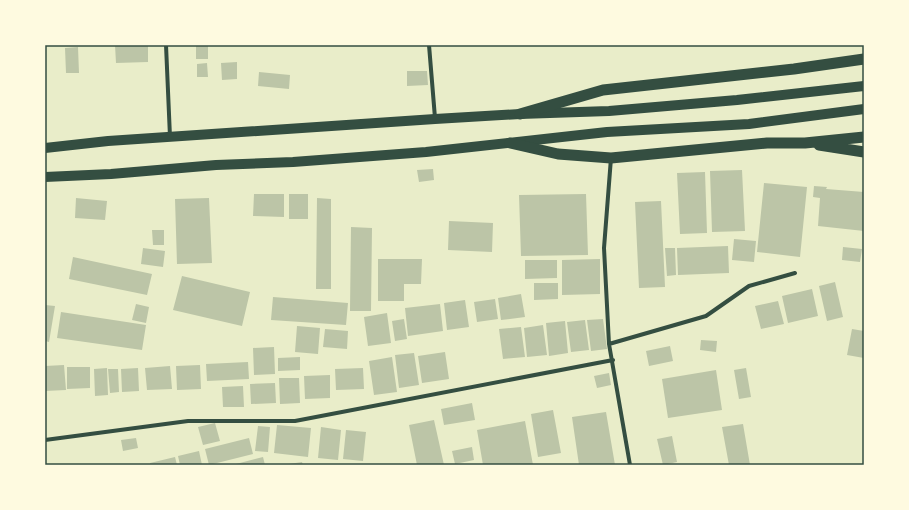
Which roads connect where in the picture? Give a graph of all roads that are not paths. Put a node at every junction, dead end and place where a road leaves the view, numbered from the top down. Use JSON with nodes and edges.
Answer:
{"nodes":[{"id":1,"x":166,"y":45,"type":"edge"},
{"id":2,"x":429,"y":45,"type":"edge"},
{"id":3,"x":864,"y":59,"type":"edge"},
{"id":4,"x":864,"y":86,"type":"edge"},
{"id":5,"x":864,"y":108,"type":"edge"},
{"id":6,"x":520,"y":114,"type":"junction"},
{"id":7,"x":436,"y":119,"type":"junction"},
{"id":8,"x":170,"y":137,"type":"junction"},
{"id":9,"x":864,"y":137,"type":"edge"},
{"id":10,"x":510,"y":143,"type":"junction"},
{"id":11,"x":805,"y":143,"type":"junction"},
{"id":12,"x":45,"y":148,"type":"edge"},
{"id":13,"x":864,"y":152,"type":"edge"},
{"id":14,"x":612,"y":158,"type":"junction"},
{"id":15,"x":45,"y":177,"type":"edge"},
{"id":16,"x":795,"y":273,"type":"dead end"},
{"id":17,"x":609,"y":344,"type":"junction"},
{"id":18,"x":613,"y":360,"type":"junction"},
{"id":19,"x":45,"y":440,"type":"edge"},
{"id":20,"x":630,"y":465,"type":"edge"}],
"edges":[{"from":1,"to":8,"type":"street"},
{"from":2,"to":7,"type":"street"},
{"from":3,"to":6,"type":"highway"},
{"from":4,"to":6,"type":"main road"},
{"from":5,"to":10,"type":"main road"},
{"from":6,"to":7,"type":"main road"},
{"from":7,"to":8,"type":"main road"},
{"from":8,"to":12,"type":"main road"},
{"from":9,"to":11,"type":"highway"},
{"from":10,"to":14,"type":"highway"},
{"from":10,"to":15,"type":"main road"},
{"from":11,"to":13,"type":"highway"},
{"from":11,"to":14,"type":"highway"},
{"from":14,"to":17,"type":"street"},
{"from":16,"to":17,"type":"street"},
{"from":17,"to":18,"type":"street"},
{"from":18,"to":19,"type":"street"},
{"from":18,"to":20,"type":"street"}]}
